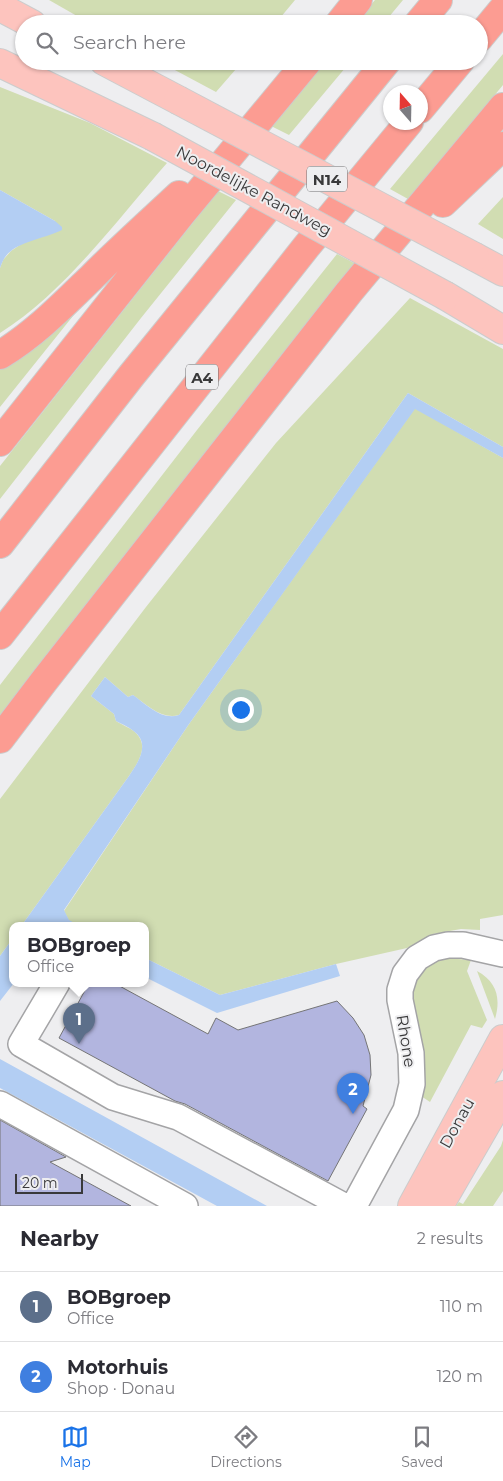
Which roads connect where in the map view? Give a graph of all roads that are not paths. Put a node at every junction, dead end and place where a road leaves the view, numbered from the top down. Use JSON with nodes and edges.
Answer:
{"nodes":[{"id":1,"x":358,"y":0,"type":"edge"},
{"id":2,"x":438,"y":0,"type":"edge"},
{"id":3,"x":0,"y":7,"type":"edge"},
{"id":4,"x":503,"y":9,"type":"edge"},
{"id":5,"x":15,"y":15,"type":"edge"},
{"id":6,"x":346,"y":15,"type":"edge"},
{"id":7,"x":426,"y":15,"type":"edge"},
{"id":8,"x":488,"y":27,"type":"edge"},
{"id":9,"x":0,"y":63,"type":"edge"},
{"id":10,"x":121,"y":70,"type":"edge"},
{"id":11,"x":301,"y":70,"type":"edge"},
{"id":12,"x":380,"y":70,"type":"edge"},
{"id":13,"x":452,"y":70,"type":"edge"},
{"id":14,"x":428,"y":99,"type":"edge"},
{"id":15,"x":503,"y":107,"type":"edge"},
{"id":16,"x":260,"y":119,"type":"junction"},
{"id":17,"x":402,"y":130,"type":"edge"},
{"id":18,"x":503,"y":146,"type":"edge"},
{"id":19,"x":503,"y":272,"type":"edge"},
{"id":20,"x":349,"y":292,"type":"junction"},
{"id":21,"x":503,"y":330,"type":"edge"},
{"id":22,"x":0,"y":355,"type":"edge"},
{"id":23,"x":0,"y":442,"type":"edge"},
{"id":24,"x":0,"y":544,"type":"edge"},
{"id":25,"x":0,"y":635,"type":"edge"},
{"id":26,"x":0,"y":739,"type":"edge"},
{"id":27,"x":503,"y":954,"type":"edge"},
{"id":28,"x":54,"y":987,"type":"edge"},
{"id":29,"x":503,"y":1040,"type":"edge"},
{"id":30,"x":503,"y":1095,"type":"edge"},
{"id":31,"x":0,"y":1104,"type":"edge"},
{"id":32,"x":185,"y":1206,"type":"edge"},
{"id":33,"x":344,"y":1206,"type":"edge"},
{"id":34,"x":354,"y":1206,"type":"edge"},
{"id":35,"x":412,"y":1206,"type":"edge"},
{"id":36,"x":439,"y":1206,"type":"edge"}],
"edges":[{"from":1,"to":6,"type":"highway"},
{"from":2,"to":7,"type":"highway"},
{"from":3,"to":5,"type":"main road"},
{"from":4,"to":8,"type":"highway"},
{"from":9,"to":21,"type":"main road","name":"Noordelijke Randweg","bridge":true},
{"from":10,"to":19,"type":"main road","number":"N14","bridge":true},
{"from":11,"to":16,"type":"highway"},
{"from":12,"to":24,"type":"highway"},
{"from":13,"to":14,"type":"highway"},
{"from":15,"to":20,"type":"highway"},
{"from":16,"to":22,"type":"highway"},
{"from":16,"to":23,"type":"highway"},
{"from":17,"to":25,"type":"highway","number":"A4"},
{"from":18,"to":20,"type":"highway"},
{"from":20,"to":26,"type":"highway"},
{"from":27,"to":34,"type":"lane","name":"Rhone"},
{"from":28,"to":33,"type":"lane"},
{"from":29,"to":35,"type":"main road","name":"Donau"},
{"from":30,"to":36,"type":"main road","name":"Donau"},
{"from":31,"to":32,"type":"lane"}]}
